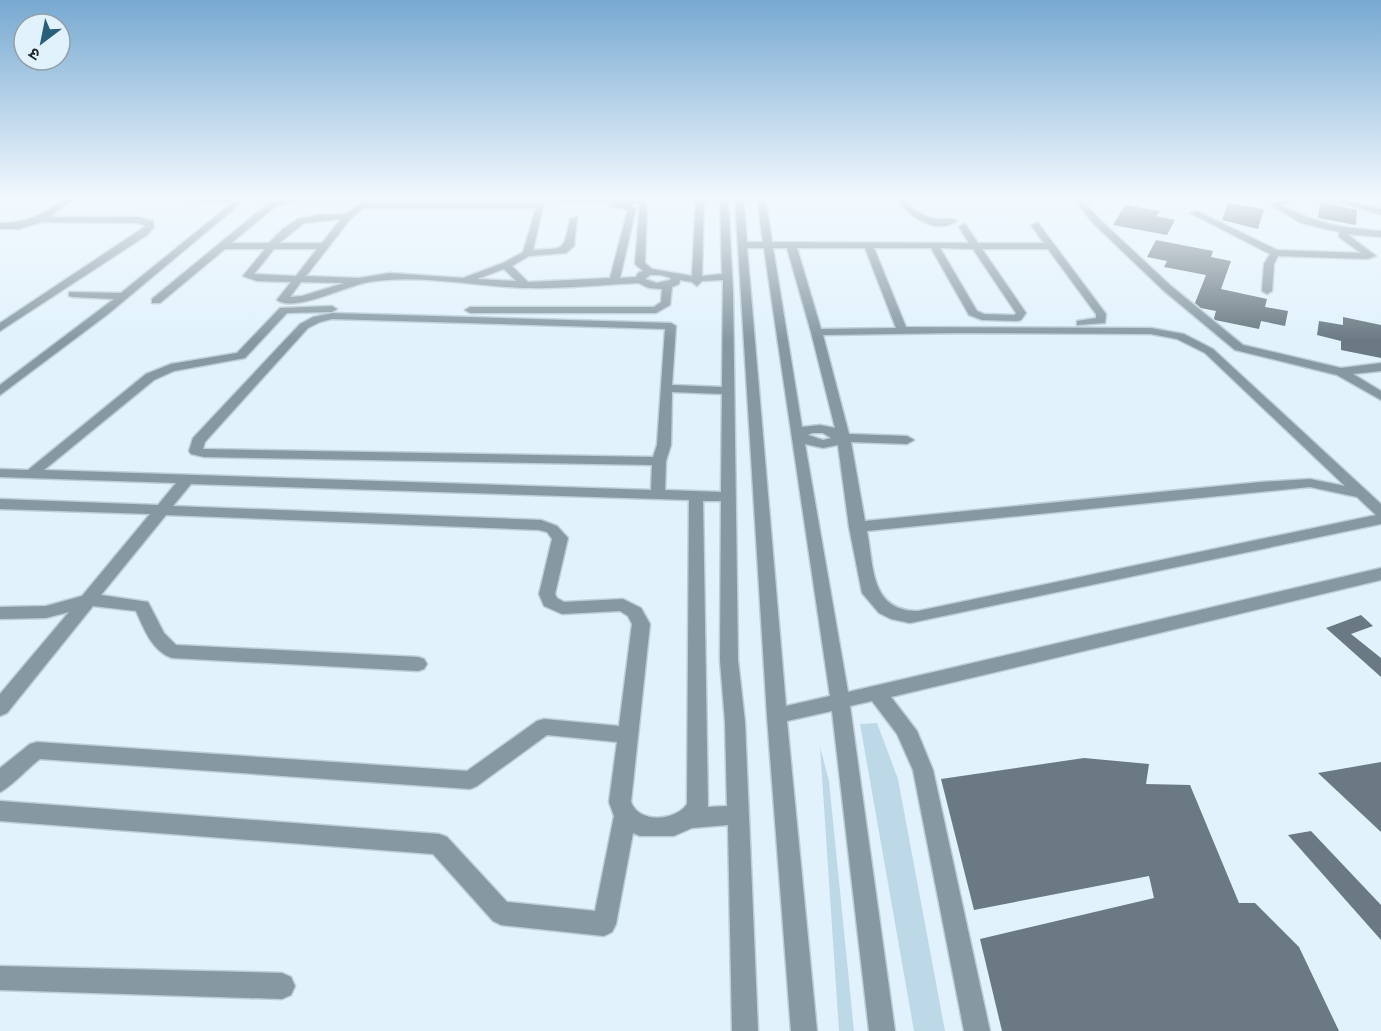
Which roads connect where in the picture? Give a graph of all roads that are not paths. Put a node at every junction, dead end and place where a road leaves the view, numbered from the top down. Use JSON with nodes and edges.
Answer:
{"nodes":[{"id":1,"x":126,"y":245,"type":"edge"},
{"id":2,"x":186,"y":245,"type":"edge"},
{"id":3,"x":529,"y":245,"type":"edge"},
{"id":4,"x":569,"y":245,"type":"edge"},
{"id":5,"x":622,"y":245,"type":"edge"},
{"id":6,"x":641,"y":245,"type":"edge"},
{"id":7,"x":698,"y":245,"type":"edge"},
{"id":8,"x":726,"y":245,"type":"edge"},
{"id":9,"x":743,"y":245,"type":"edge"},
{"id":10,"x":768,"y":245,"type":"edge"},
{"id":11,"x":771,"y":245,"type":"edge"},
{"id":12,"x":859,"y":245,"type":"edge"},
{"id":13,"x":868,"y":245,"type":"edge"},
{"id":14,"x":875,"y":245,"type":"edge"},
{"id":15,"x":1122,"y":245,"type":"edge"},
{"id":16,"x":1259,"y":245,"type":"edge"},
{"id":17,"x":1353,"y":245,"type":"edge"},
{"id":18,"x":221,"y":246,"type":"joint"},
{"id":19,"x":274,"y":246,"type":"junction"},
{"id":20,"x":325,"y":246,"type":"joint"},
{"id":21,"x":791,"y":246,"type":"junction"},
{"id":22,"x":934,"y":246,"type":"junction"},
{"id":23,"x":977,"y":246,"type":"junction"},
{"id":24,"x":1051,"y":246,"type":"joint"},
{"id":25,"x":527,"y":253,"type":"junction"},
{"id":26,"x":1275,"y":253,"type":"junction"},
{"id":27,"x":1376,"y":257,"type":"edge"},
{"id":28,"x":506,"y":265,"type":"junction"},
{"id":29,"x":650,"y":272,"type":"junction"},
{"id":30,"x":298,"y":279,"type":"junction"},
{"id":31,"x":363,"y":280,"type":"junction"},
{"id":32,"x":640,"y":280,"type":"junction"},
{"id":33,"x":697,"y":280,"type":"junction"},
{"id":34,"x":614,"y":281,"type":"junction"},
{"id":35,"x":673,"y":281,"type":"junction"},
{"id":36,"x":727,"y":281,"type":"junction"},
{"id":37,"x":460,"y":282,"type":"junction"},
{"id":38,"x":525,"y":285,"type":"junction"},
{"id":39,"x":1267,"y":291,"type":"dead end"},
{"id":40,"x":73,"y":294,"type":"dead end"},
{"id":41,"x":124,"y":296,"type":"junction"},
{"id":42,"x":156,"y":301,"type":"dead end"},
{"id":43,"x":294,"y":304,"type":"junction"},
{"id":44,"x":901,"y":327,"type":"junction"},
{"id":45,"x":0,"y":328,"type":"edge"},
{"id":46,"x":817,"y":332,"type":"junction"},
{"id":47,"x":1381,"y":367,"type":"edge"},
{"id":48,"x":1341,"y":372,"type":"junction"},
{"id":49,"x":666,"y":388,"type":"junction"},
{"id":50,"x":0,"y":391,"type":"edge"},
{"id":51,"x":1381,"y":396,"type":"edge"},
{"id":52,"x":728,"y":398,"type":"junction"},
{"id":53,"x":755,"y":406,"type":"junction"},
{"id":54,"x":798,"y":435,"type":"junction"},
{"id":55,"x":841,"y":438,"type":"junction"},
{"id":56,"x":907,"y":440,"type":"dead end"},
{"id":57,"x":659,"y":461,"type":"junction"},
{"id":58,"x":0,"y":473,"type":"edge"},
{"id":59,"x":30,"y":474,"type":"junction"},
{"id":60,"x":188,"y":478,"type":"junction"},
{"id":61,"x":658,"y":494,"type":"junction"},
{"id":62,"x":1362,"y":494,"type":"junction"},
{"id":63,"x":696,"y":496,"type":"junction"},
{"id":64,"x":728,"y":497,"type":"junction"},
{"id":65,"x":0,"y":504,"type":"edge"},
{"id":66,"x":164,"y":509,"type":"junction"},
{"id":67,"x":1381,"y":512,"type":"edge"},
{"id":68,"x":1381,"y":519,"type":"edge"},
{"id":69,"x":857,"y":526,"type":"junction"},
{"id":70,"x":1381,"y":574,"type":"edge"},
{"id":71,"x":89,"y":600,"type":"junction"},
{"id":72,"x":0,"y":613,"type":"edge"},
{"id":73,"x":418,"y":664,"type":"dead end"},
{"id":74,"x":876,"y":693,"type":"junction"},
{"id":75,"x":840,"y":701,"type":"junction"},
{"id":76,"x":0,"y":708,"type":"edge"},
{"id":77,"x":777,"y":716,"type":"junction"},
{"id":78,"x":628,"y":735,"type":"junction"},
{"id":79,"x":0,"y":783,"type":"edge"},
{"id":80,"x":0,"y":811,"type":"edge"},
{"id":81,"x":738,"y":815,"type":"junction"},
{"id":82,"x":625,"y":816,"type":"junction"},
{"id":83,"x":690,"y":818,"type":"junction"},
{"id":84,"x":0,"y":978,"type":"edge"},
{"id":85,"x":282,"y":986,"type":"dead end"},
{"id":86,"x":745,"y":1031,"type":"edge"},
{"id":87,"x":804,"y":1031,"type":"edge"},
{"id":88,"x":882,"y":1031,"type":"edge"},
{"id":89,"x":977,"y":1031,"type":"edge"}],
"edges":[{"from":1,"to":45,"type":"street"},
{"from":2,"to":41,"type":"street"},
{"from":3,"to":25,"type":"street"},
{"from":4,"to":25,"type":"street"},
{"from":5,"to":34,"type":"street"},
{"from":6,"to":29,"type":"street"},
{"from":7,"to":33,"type":"street"},
{"from":8,"to":36,"type":"street"},
{"from":9,"to":53,"type":"street"},
{"from":10,"to":54,"type":"street"},
{"from":11,"to":21,"type":"street"},
{"from":12,"to":21,"type":"street"},
{"from":13,"to":44,"type":"street"},
{"from":14,"to":22,"type":"street"},
{"from":15,"to":48,"type":"street"},
{"from":16,"to":26,"type":"street"},
{"from":17,"to":27,"type":"street"},
{"from":18,"to":19,"type":"street"},
{"from":18,"to":42,"type":"street"},
{"from":19,"to":20,"type":"street"},
{"from":19,"to":30,"type":"street"},
{"from":20,"to":30,"type":"street"},
{"from":21,"to":46,"type":"street"},
{"from":22,"to":23,"type":"street"},
{"from":22,"to":23,"type":"street"},
{"from":23,"to":24,"type":"street"},
{"from":24,"to":44,"type":"street"},
{"from":25,"to":28,"type":"street"},
{"from":26,"to":27,"type":"street"},
{"from":26,"to":39,"type":"street"},
{"from":28,"to":37,"type":"street"},
{"from":28,"to":38,"type":"street"},
{"from":29,"to":32,"type":"street"},
{"from":29,"to":35,"type":"street"},
{"from":30,"to":31,"type":"street"},
{"from":30,"to":43,"type":"street"},
{"from":31,"to":37,"type":"street"},
{"from":31,"to":43,"type":"street"},
{"from":32,"to":34,"type":"street"},
{"from":32,"to":35,"type":"street"},
{"from":33,"to":35,"type":"street"},
{"from":33,"to":36,"type":"street"},
{"from":34,"to":38,"type":"street"},
{"from":35,"to":43,"type":"street"},
{"from":36,"to":52,"type":"street"},
{"from":37,"to":38,"type":"street"},
{"from":40,"to":41,"type":"street"},
{"from":41,"to":50,"type":"street"},
{"from":43,"to":59,"type":"street"},
{"from":44,"to":46,"type":"street"},
{"from":44,"to":62,"type":"street"},
{"from":46,"to":55,"type":"street"},
{"from":47,"to":48,"type":"street"},
{"from":48,"to":51,"type":"street"},
{"from":49,"to":52,"type":"street"},
{"from":49,"to":57,"type":"street"},
{"from":49,"to":57,"type":"street"},
{"from":52,"to":53,"type":"street"},
{"from":52,"to":64,"type":"street"},
{"from":53,"to":77,"type":"street"},
{"from":54,"to":55,"type":"street"},
{"from":54,"to":75,"type":"street"},
{"from":55,"to":56,"type":"street"},
{"from":55,"to":69,"type":"street"},
{"from":57,"to":61,"type":"street"},
{"from":58,"to":59,"type":"street"},
{"from":59,"to":60,"type":"street"},
{"from":60,"to":61,"type":"street"},
{"from":60,"to":66,"type":"street"},
{"from":61,"to":63,"type":"street"},
{"from":62,"to":67,"type":"street"},
{"from":62,"to":69,"type":"street"},
{"from":63,"to":64,"type":"street"},
{"from":63,"to":83,"type":"street"},
{"from":64,"to":81,"type":"street"},
{"from":65,"to":66,"type":"street"},
{"from":66,"to":71,"type":"street"},
{"from":66,"to":78,"type":"street"},
{"from":68,"to":69,"type":"street"},
{"from":70,"to":74,"type":"street"},
{"from":71,"to":72,"type":"street"},
{"from":71,"to":73,"type":"street"},
{"from":71,"to":76,"type":"street"},
{"from":74,"to":75,"type":"street"},
{"from":74,"to":89,"type":"street"},
{"from":75,"to":77,"type":"street"},
{"from":75,"to":88,"type":"street"},
{"from":77,"to":87,"type":"street"},
{"from":78,"to":79,"type":"street"},
{"from":78,"to":82,"type":"street"},
{"from":80,"to":82,"type":"street"},
{"from":81,"to":83,"type":"street"},
{"from":81,"to":86,"type":"street"},
{"from":82,"to":83,"type":"street"},
{"from":84,"to":85,"type":"street"}]}
